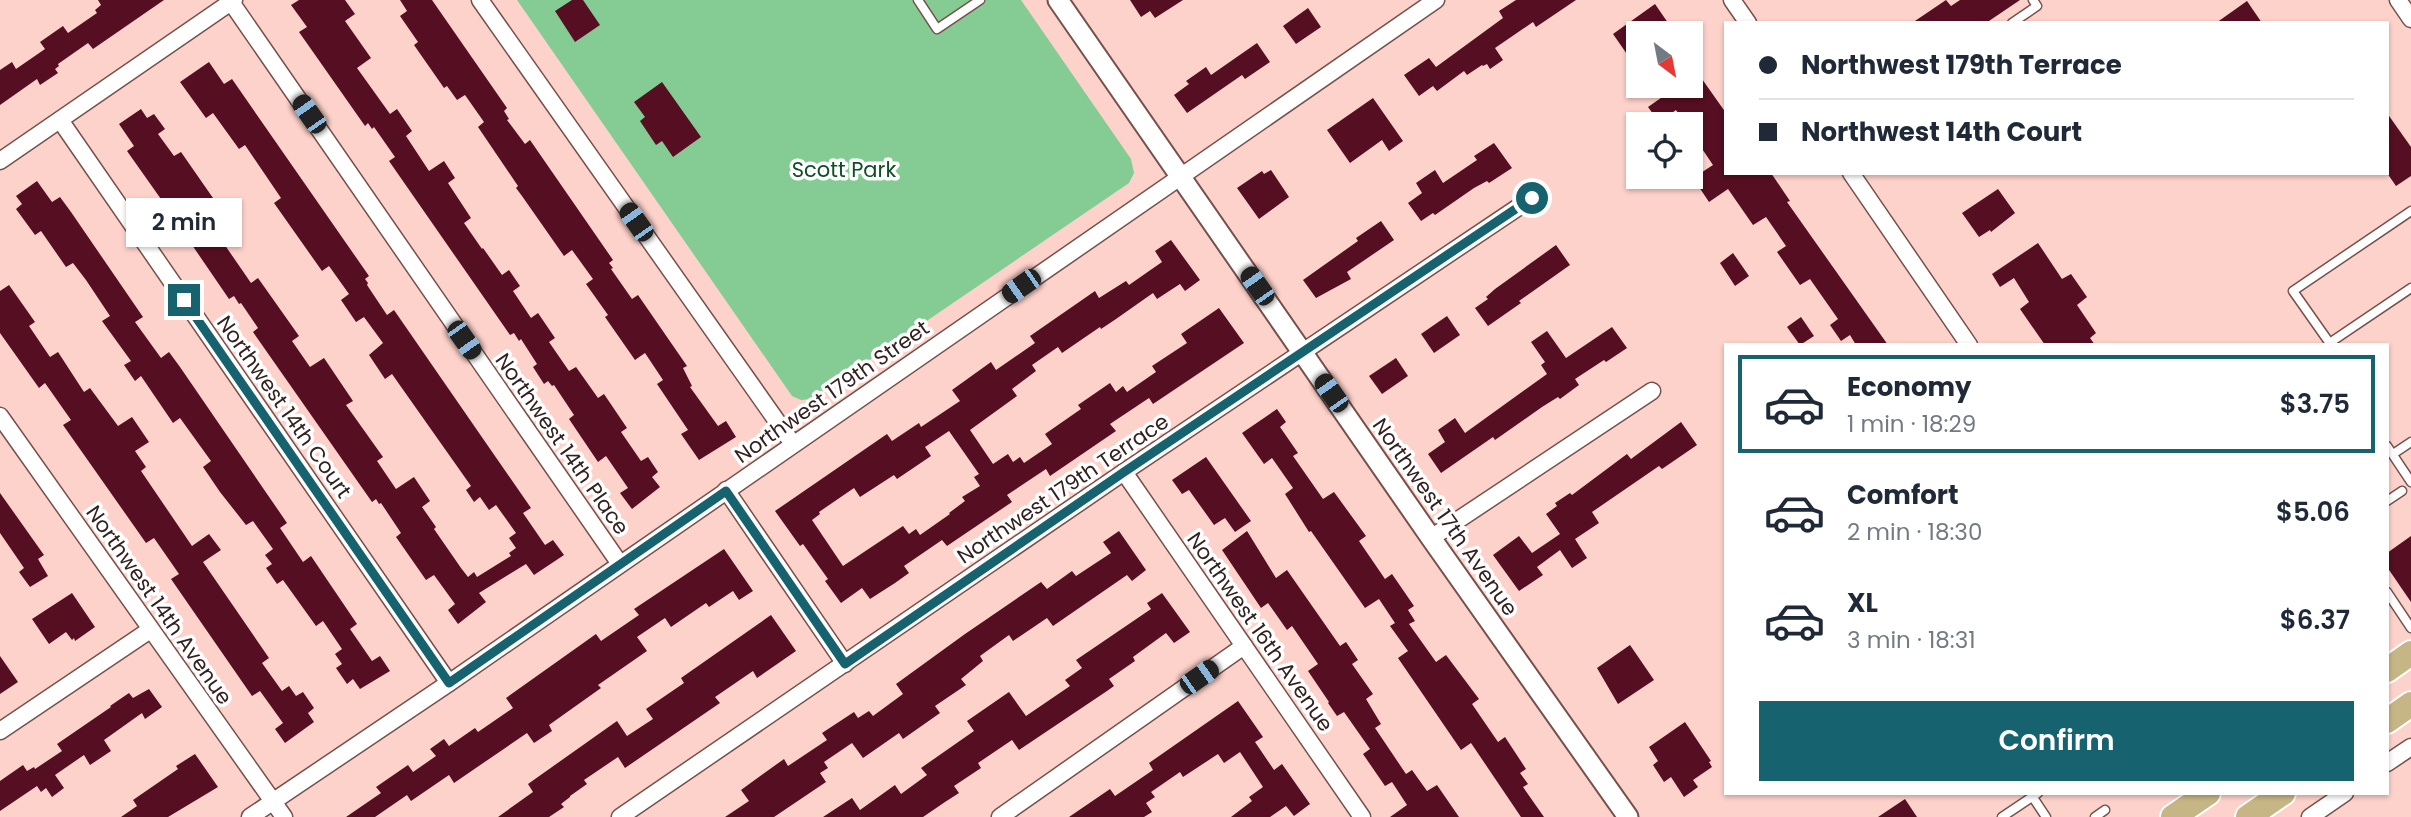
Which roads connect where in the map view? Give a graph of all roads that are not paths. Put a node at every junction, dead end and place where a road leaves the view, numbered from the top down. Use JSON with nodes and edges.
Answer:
{"nodes":[{"id":1,"x":480,"y":0,"type":"edge"},
{"id":2,"x":918,"y":0,"type":"edge"},
{"id":3,"x":980,"y":0,"type":"edge"},
{"id":4,"x":1058,"y":0,"type":"edge"},
{"id":5,"x":1437,"y":0,"type":"edge"},
{"id":6,"x":1732,"y":0,"type":"edge"},
{"id":7,"x":2033,"y":0,"type":"edge"},
{"id":8,"x":2398,"y":0,"type":"edge"},
{"id":9,"x":233,"y":1,"type":"edge"},
{"id":10,"x":2411,"y":19,"type":"edge"},
{"id":11,"x":1747,"y":21,"type":"edge"},
{"id":12,"x":2015,"y":21,"type":"edge"},
{"id":13,"x":60,"y":120,"type":"junction"},
{"id":14,"x":0,"y":162,"type":"edge"},
{"id":15,"x":1181,"y":175,"type":"junction"},
{"id":16,"x":1852,"y":175,"type":"edge"},
{"id":17,"x":1532,"y":198,"type":"dead end"},
{"id":18,"x":2411,"y":211,"type":"edge"},
{"id":19,"x":2411,"y":288,"type":"edge"},
{"id":20,"x":1968,"y":343,"type":"edge"},
{"id":21,"x":2331,"y":343,"type":"edge"},
{"id":22,"x":1303,"y":352,"type":"junction"},
{"id":23,"x":1652,"y":391,"type":"dead end"},
{"id":24,"x":0,"y":416,"type":"edge"},
{"id":25,"x":2411,"y":442,"type":"edge"},
{"id":26,"x":793,"y":444,"type":"junction"},
{"id":27,"x":2389,"y":449,"type":"edge"},
{"id":28,"x":2393,"y":454,"type":"junction"},
{"id":29,"x":1124,"y":472,"type":"junction"},
{"id":30,"x":2411,"y":482,"type":"edge"},
{"id":31,"x":726,"y":491,"type":"junction"},
{"id":32,"x":2402,"y":491,"type":"dead end"},
{"id":33,"x":2389,"y":500,"type":"edge"},
{"id":34,"x":1432,"y":538,"type":"junction"},
{"id":35,"x":620,"y":564,"type":"junction"},
{"id":36,"x":2389,"y":595,"type":"edge"},
{"id":37,"x":2411,"y":628,"type":"edge"},
{"id":38,"x":150,"y":630,"type":"junction"},
{"id":39,"x":1244,"y":646,"type":"junction"},
{"id":40,"x":2411,"y":653,"type":"edge"},
{"id":41,"x":845,"y":664,"type":"junction"},
{"id":42,"x":2389,"y":669,"type":"edge"},
{"id":43,"x":449,"y":683,"type":"junction"},
{"id":44,"x":2411,"y":704,"type":"edge"},
{"id":45,"x":2389,"y":720,"type":"edge"},
{"id":46,"x":0,"y":731,"type":"edge"},
{"id":47,"x":2411,"y":747,"type":"edge"},
{"id":48,"x":2389,"y":763,"type":"edge"},
{"id":49,"x":2035,"y":795,"type":"edge"},
{"id":50,"x":2205,"y":795,"type":"edge"},
{"id":51,"x":2248,"y":795,"type":"edge"},
{"id":52,"x":2280,"y":795,"type":"edge"},
{"id":53,"x":2342,"y":795,"type":"edge"},
{"id":54,"x":273,"y":801,"type":"junction"},
{"id":55,"x":2105,"y":810,"type":"dead end"},
{"id":56,"x":250,"y":817,"type":"edge"},
{"id":57,"x":284,"y":817,"type":"edge"},
{"id":58,"x":620,"y":817,"type":"edge"},
{"id":59,"x":1000,"y":817,"type":"edge"},
{"id":60,"x":1362,"y":817,"type":"edge"},
{"id":61,"x":1628,"y":817,"type":"edge"},
{"id":62,"x":2002,"y":817,"type":"edge"},
{"id":63,"x":2046,"y":817,"type":"edge"},
{"id":64,"x":2095,"y":817,"type":"edge"},
{"id":65,"x":2172,"y":817,"type":"edge"},
{"id":66,"x":2232,"y":817,"type":"edge"},
{"id":67,"x":2248,"y":817,"type":"edge"},
{"id":68,"x":2310,"y":817,"type":"edge"}],
"edges":[{"from":1,"to":26,"type":"street"},
{"from":2,"to":3,"type":"lane"},
{"from":4,"to":15,"type":"street","name":"Northwest 17th Avenue"},
{"from":5,"to":15,"type":"street","name":"Northwest 179th Street"},
{"from":6,"to":11,"type":"street"},
{"from":7,"to":12,"type":"lane"},
{"from":8,"to":10,"type":"street"},
{"from":9,"to":13,"type":"street"},
{"from":9,"to":35,"type":"street","name":"Northwest 14th Place"},
{"from":13,"to":14,"type":"street"},
{"from":13,"to":43,"type":"street","name":"Northwest 14th Court"},
{"from":15,"to":22,"type":"street","name":"Northwest 17th Avenue"},
{"from":15,"to":26,"type":"street","name":"Northwest 179th Street"},
{"from":16,"to":20,"type":"street"},
{"from":17,"to":22,"type":"street","name":"Northwest 179th Terrace"},
{"from":18,"to":21,"type":"lane"},
{"from":19,"to":21,"type":"lane"},
{"from":22,"to":29,"type":"street","name":"Northwest 179th Terrace"},
{"from":22,"to":34,"type":"street","name":"Northwest 17th Avenue"},
{"from":23,"to":34,"type":"street"},
{"from":24,"to":38,"type":"street","name":"Northwest 14th Avenue"},
{"from":25,"to":28,"type":"lane"},
{"from":26,"to":31,"type":"street","name":"Northwest 179th Street"},
{"from":27,"to":28,"type":"lane"},
{"from":28,"to":30,"type":"lane"},
{"from":29,"to":39,"type":"street","name":"Northwest 16th Avenue"},
{"from":29,"to":41,"type":"street","name":"Northwest 179th Terrace"},
{"from":31,"to":35,"type":"street","name":"Northwest 179th Street"},
{"from":31,"to":41,"type":"street"},
{"from":32,"to":33,"type":"lane"},
{"from":34,"to":61,"type":"street","name":"Northwest 17th Avenue"},
{"from":35,"to":43,"type":"street","name":"Northwest 179th Street"},
{"from":36,"to":37,"type":"lane"},
{"from":38,"to":46,"type":"street"},
{"from":38,"to":54,"type":"street","name":"Northwest 14th Avenue"},
{"from":39,"to":59,"type":"street"},
{"from":39,"to":60,"type":"street","name":"Northwest 16th Avenue"},
{"from":40,"to":42,"type":"main road"},
{"from":41,"to":58,"type":"street","name":"Northwest 179th Terrace"},
{"from":43,"to":54,"type":"street","name":"Northwest 179th Street"},
{"from":44,"to":45,"type":"main road"},
{"from":47,"to":48,"type":"street"},
{"from":49,"to":62,"type":"lane"},
{"from":49,"to":63,"type":"lane"},
{"from":50,"to":65,"type":"main road"},
{"from":51,"to":66,"type":"main road"},
{"from":52,"to":67,"type":"main road"},
{"from":53,"to":68,"type":"street"},
{"from":54,"to":56,"type":"street","name":"Northwest 179th Street"},
{"from":54,"to":57,"type":"street","name":"Northwest 14th Avenue"},
{"from":55,"to":64,"type":"lane"}]}
